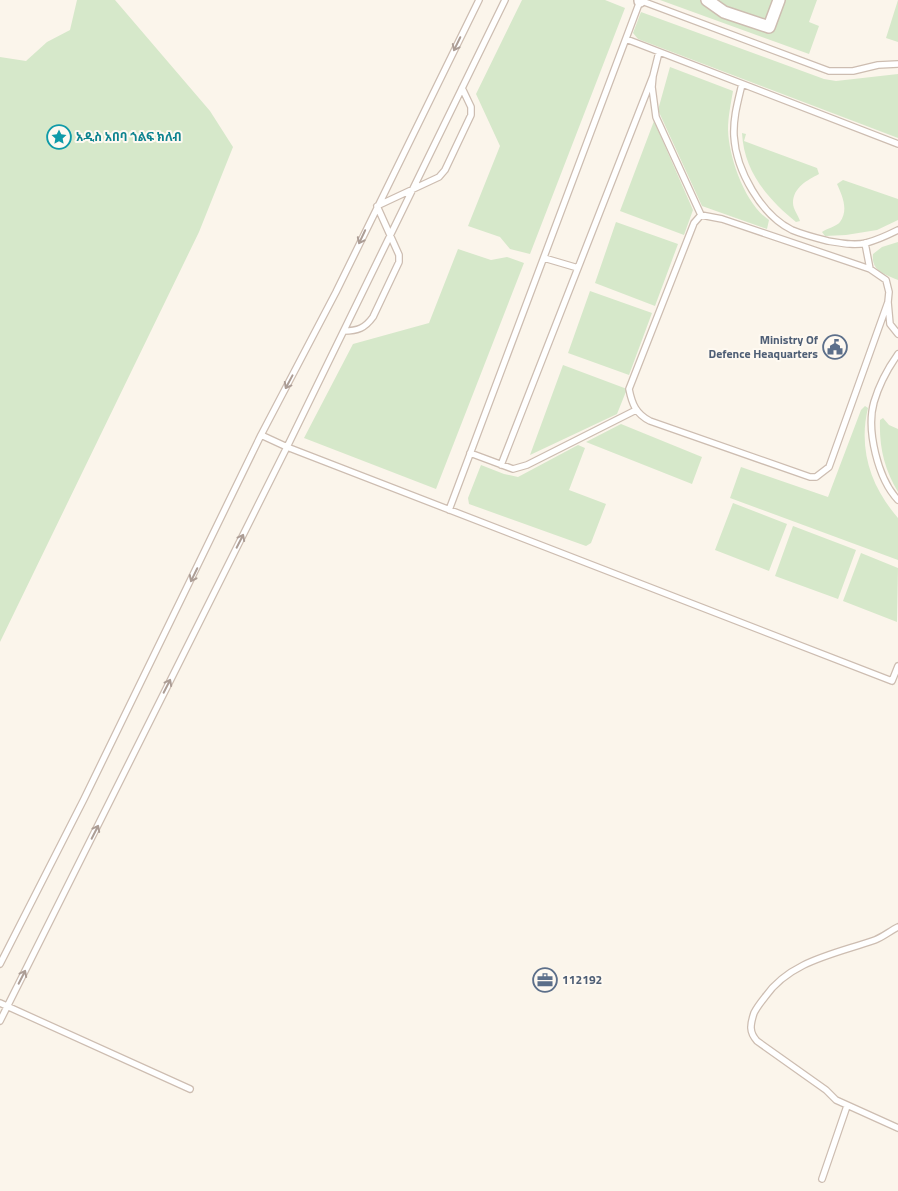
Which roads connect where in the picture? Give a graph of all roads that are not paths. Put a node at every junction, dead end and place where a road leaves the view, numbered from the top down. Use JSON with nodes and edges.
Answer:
{"nodes":[{"id":1,"x":479,"y":0,"type":"edge"},
{"id":2,"x":505,"y":0,"type":"edge"},
{"id":3,"x":639,"y":0,"type":"edge"},
{"id":4,"x":708,"y":0,"type":"edge"},
{"id":5,"x":779,"y":0,"type":"edge"},
{"id":6,"x":626,"y":39,"type":"junction"},
{"id":7,"x":659,"y":52,"type":"junction"},
{"id":8,"x":898,"y":64,"type":"edge"},
{"id":9,"x":653,"y":76,"type":"junction"},
{"id":10,"x":742,"y":84,"type":"junction"},
{"id":11,"x":462,"y":88,"type":"junction"},
{"id":12,"x":898,"y":144,"type":"edge"},
{"id":13,"x":413,"y":189,"type":"junction"},
{"id":14,"x":377,"y":206,"type":"junction"},
{"id":15,"x":701,"y":215,"type":"junction"},
{"id":16,"x":898,"y":230,"type":"edge"},
{"id":17,"x":390,"y":237,"type":"junction"},
{"id":18,"x":865,"y":243,"type":"junction"},
{"id":19,"x":544,"y":258,"type":"junction"},
{"id":20,"x":578,"y":268,"type":"junction"},
{"id":21,"x":870,"y":269,"type":"junction"},
{"id":22,"x":888,"y":302,"type":"junction"},
{"id":23,"x":344,"y":331,"type":"junction"},
{"id":24,"x":898,"y":334,"type":"edge"},
{"id":25,"x":898,"y":354,"type":"edge"},
{"id":26,"x":636,"y":410,"type":"junction"},
{"id":27,"x":261,"y":435,"type":"junction"},
{"id":28,"x":287,"y":448,"type":"junction"},
{"id":29,"x":470,"y":453,"type":"junction"},
{"id":30,"x":501,"y":465,"type":"junction"},
{"id":31,"x":898,"y":500,"type":"edge"},
{"id":32,"x":449,"y":510,"type":"junction"},
{"id":33,"x":898,"y":666,"type":"edge"},
{"id":34,"x":895,"y":682,"type":"edge"},
{"id":35,"x":898,"y":927,"type":"edge"},
{"id":36,"x":0,"y":964,"type":"edge"},
{"id":37,"x":0,"y":1003,"type":"edge"},
{"id":38,"x":7,"y":1006,"type":"junction"},
{"id":39,"x":0,"y":1021,"type":"edge"},
{"id":40,"x":190,"y":1089,"type":"dead end"},
{"id":41,"x":847,"y":1106,"type":"junction"},
{"id":42,"x":898,"y":1128,"type":"edge"},
{"id":43,"x":822,"y":1179,"type":"dead end"}],
"edges":[{"from":1,"to":14,"type":"lane","one_way":true},
{"from":2,"to":11,"type":"lane"},
{"from":3,"to":6,"type":"lane"},
{"from":3,"to":8,"type":"lane"},
{"from":4,"to":5,"type":"street"},
{"from":6,"to":7,"type":"lane"},
{"from":6,"to":19,"type":"lane"},
{"from":7,"to":9,"type":"lane"},
{"from":7,"to":10,"type":"lane"},
{"from":9,"to":15,"type":"lane"},
{"from":9,"to":20,"type":"lane"},
{"from":10,"to":12,"type":"lane"},
{"from":10,"to":18,"type":"lane"},
{"from":11,"to":13,"type":"lane"},
{"from":11,"to":13,"type":"lane"},
{"from":13,"to":14,"type":"lane"},
{"from":13,"to":17,"type":"lane"},
{"from":14,"to":17,"type":"lane"},
{"from":14,"to":27,"type":"lane","one_way":true},
{"from":15,"to":21,"type":"lane"},
{"from":15,"to":26,"type":"lane"},
{"from":16,"to":18,"type":"lane"},
{"from":17,"to":23,"type":"lane"},
{"from":17,"to":23,"type":"lane"},
{"from":18,"to":21,"type":"lane"},
{"from":19,"to":20,"type":"lane"},
{"from":19,"to":29,"type":"lane"},
{"from":20,"to":30,"type":"lane"},
{"from":21,"to":22,"type":"lane"},
{"from":22,"to":24,"type":"lane"},
{"from":22,"to":26,"type":"lane"},
{"from":23,"to":28,"type":"lane"},
{"from":25,"to":31,"type":"lane"},
{"from":26,"to":30,"type":"lane"},
{"from":27,"to":28,"type":"lane"},
{"from":27,"to":36,"type":"lane","one_way":true},
{"from":28,"to":32,"type":"lane"},
{"from":38,"to":28,"type":"lane","one_way":true},
{"from":29,"to":30,"type":"lane"},
{"from":29,"to":32,"type":"lane"},
{"from":32,"to":34,"type":"lane"},
{"from":33,"to":34,"type":"lane"},
{"from":35,"to":41,"type":"lane"},
{"from":37,"to":38,"type":"lane"},
{"from":38,"to":39,"type":"lane"},
{"from":38,"to":40,"type":"lane"},
{"from":41,"to":42,"type":"lane"},
{"from":41,"to":43,"type":"lane"}]}
